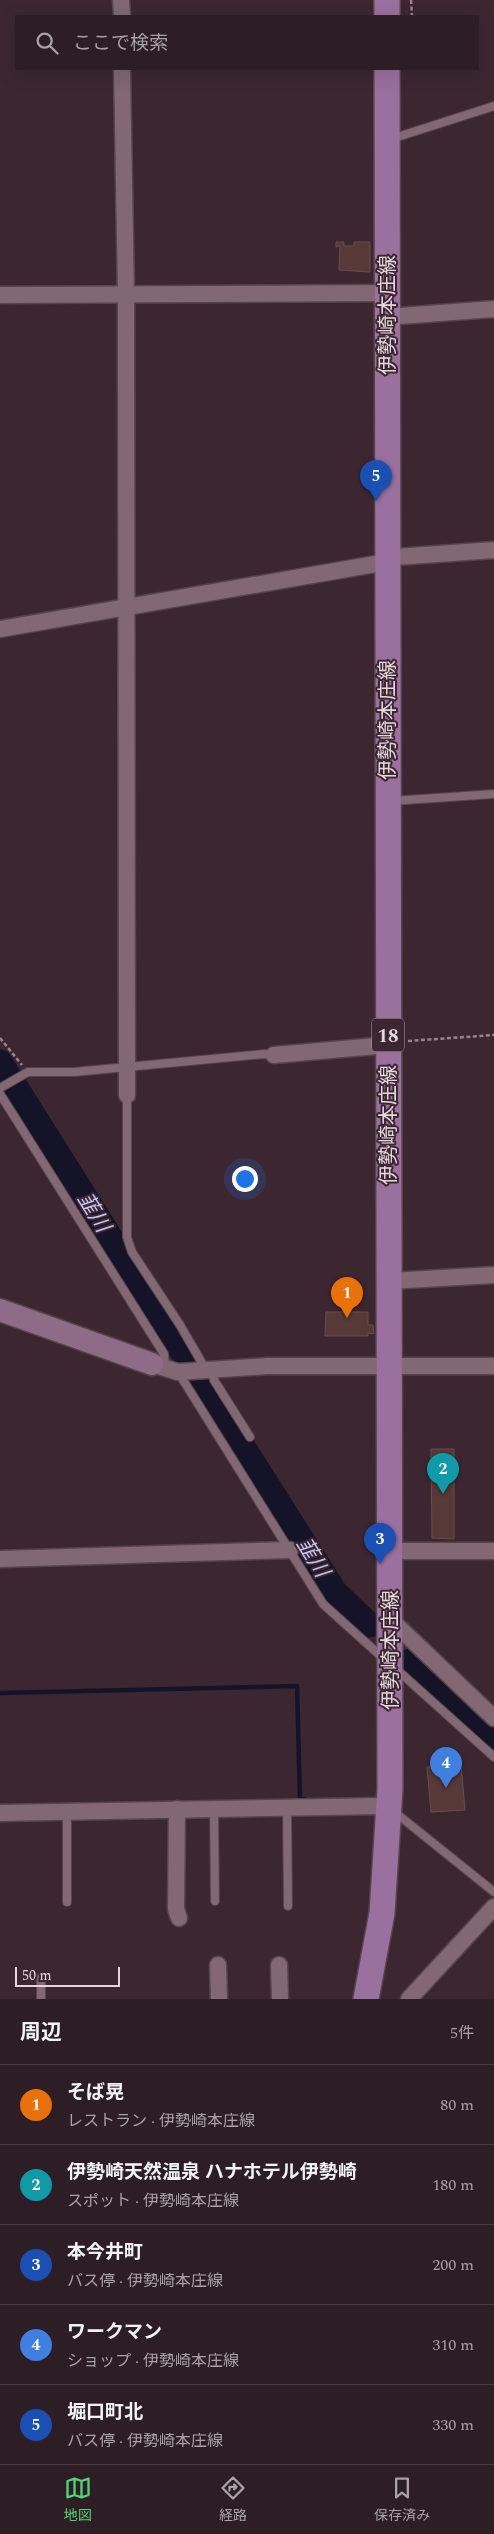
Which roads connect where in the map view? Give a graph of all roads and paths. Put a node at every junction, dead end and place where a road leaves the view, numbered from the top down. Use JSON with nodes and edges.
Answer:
{"nodes":[{"id":1,"x":121,"y":0,"type":"edge"},
{"id":2,"x":387,"y":0,"type":"edge"},
{"id":3,"x":411,"y":0,"type":"edge"},
{"id":4,"x":122,"y":15,"type":"edge"},
{"id":5,"x":387,"y":15,"type":"edge"},
{"id":6,"x":412,"y":15,"type":"edge"},
{"id":7,"x":122,"y":70,"type":"edge"},
{"id":8,"x":387,"y":70,"type":"edge"},
{"id":9,"x":494,"y":106,"type":"edge"},
{"id":10,"x":387,"y":140,"type":"junction"},
{"id":11,"x":387,"y":293,"type":"junction"},
{"id":12,"x":0,"y":295,"type":"edge"},
{"id":13,"x":126,"y":295,"type":"junction"},
{"id":14,"x":494,"y":309,"type":"edge"},
{"id":15,"x":386,"y":317,"type":"junction"},
{"id":16,"x":494,"y":550,"type":"edge"},
{"id":17,"x":387,"y":562,"type":"junction"},
{"id":18,"x":126,"y":607,"type":"junction"},
{"id":19,"x":0,"y":629,"type":"edge"},
{"id":20,"x":494,"y":794,"type":"edge"},
{"id":21,"x":387,"y":802,"type":"junction"},
{"id":22,"x":494,"y":1035,"type":"edge"},
{"id":23,"x":0,"y":1038,"type":"edge"},
{"id":24,"x":388,"y":1045,"type":"junction"},
{"id":25,"x":274,"y":1056,"type":"joint"},
{"id":26,"x":126,"y":1067,"type":"junction"},
{"id":27,"x":25,"y":1073,"type":"junction"},
{"id":28,"x":0,"y":1088,"type":"edge"},
{"id":29,"x":0,"y":1094,"type":"edge"},
{"id":30,"x":127,"y":1095,"type":"joint"},
{"id":31,"x":494,"y":1275,"type":"edge"},
{"id":32,"x":389,"y":1281,"type":"junction"},
{"id":33,"x":0,"y":1310,"type":"edge"},
{"id":34,"x":389,"y":1366,"type":"junction"},
{"id":35,"x":494,"y":1366,"type":"edge"},
{"id":36,"x":165,"y":1368,"type":"junction"},
{"id":37,"x":209,"y":1370,"type":"junction"},
{"id":38,"x":250,"y":1437,"type":"dead end"},
{"id":39,"x":290,"y":1550,"type":"junction"},
{"id":40,"x":391,"y":1551,"type":"junction"},
{"id":41,"x":494,"y":1551,"type":"edge"},
{"id":42,"x":0,"y":1559,"type":"edge"},
{"id":43,"x":390,"y":1619,"type":"junction"},
{"id":44,"x":390,"y":1664,"type":"junction"},
{"id":45,"x":494,"y":1718,"type":"edge"},
{"id":46,"x":494,"y":1757,"type":"edge"},
{"id":47,"x":214,"y":1807,"type":"junction"},
{"id":48,"x":287,"y":1808,"type":"junction"},
{"id":49,"x":389,"y":1808,"type":"junction"},
{"id":50,"x":177,"y":1809,"type":"junction"},
{"id":51,"x":67,"y":1812,"type":"junction"},
{"id":52,"x":0,"y":1813,"type":"edge"},
{"id":53,"x":494,"y":1892,"type":"edge"},
{"id":54,"x":216,"y":1901,"type":"dead end"},
{"id":55,"x":68,"y":1902,"type":"dead end"},
{"id":56,"x":288,"y":1906,"type":"dead end"},
{"id":57,"x":494,"y":1907,"type":"edge"},
{"id":58,"x":179,"y":1918,"type":"dead end"},
{"id":59,"x":218,"y":1965,"type":"dead end"},
{"id":60,"x":279,"y":1965,"type":"dead end"},
{"id":61,"x":41,"y":1976,"type":"dead end"},
{"id":62,"x":41,"y":1999,"type":"edge"},
{"id":63,"x":219,"y":1999,"type":"edge"},
{"id":64,"x":280,"y":1999,"type":"edge"},
{"id":65,"x":366,"y":1999,"type":"edge"},
{"id":66,"x":409,"y":1999,"type":"edge"}],
"edges":[{"from":1,"to":4,"type":"street"},
{"from":2,"to":5,"type":"main road"},
{"from":3,"to":6,"type":"path"},
{"from":7,"to":13,"type":"street"},
{"from":8,"to":10,"type":"main road","name":"伊勢崎本庄線","number":"18"},
{"from":9,"to":10,"type":"lane"},
{"from":10,"to":11,"type":"main road","name":"伊勢崎本庄線","number":"18"},
{"from":11,"to":13,"type":"street"},
{"from":11,"to":15,"type":"main road","name":"伊勢崎本庄線","number":"18"},
{"from":12,"to":13,"type":"street"},
{"from":13,"to":18,"type":"street"},
{"from":14,"to":15,"type":"street"},
{"from":15,"to":17,"type":"main road","name":"伊勢崎本庄線","number":"18"},
{"from":16,"to":17,"type":"street"},
{"from":17,"to":18,"type":"street"},
{"from":17,"to":21,"type":"main road","name":"伊勢崎本庄線","number":"18"},
{"from":18,"to":19,"type":"street"},
{"from":18,"to":26,"type":"street"},
{"from":20,"to":21,"type":"lane"},
{"from":21,"to":24,"type":"main road","name":"伊勢崎本庄線","number":"18"},
{"from":22,"to":24,"type":"path"},
{"from":23,"to":27,"type":"path"},
{"from":24,"to":25,"type":"street"},
{"from":24,"to":32,"type":"main road","name":"伊勢崎本庄線","number":"18"},
{"from":25,"to":26,"type":"lane"},
{"from":26,"to":27,"type":"lane"},
{"from":26,"to":30,"type":"street"},
{"from":27,"to":28,"type":"lane"},
{"from":29,"to":36,"type":"lane"},
{"from":30,"to":37,"type":"lane"},
{"from":31,"to":32,"type":"street"},
{"from":32,"to":34,"type":"main road","name":"伊勢崎本庄線","number":"18"},
{"from":33,"to":36,"type":"street"},
{"from":34,"to":35,"type":"street"},
{"from":34,"to":37,"type":"street"},
{"from":34,"to":40,"type":"main road","name":"伊勢崎本庄線","number":"18"},
{"from":36,"to":37,"type":"street"},
{"from":36,"to":39,"type":"lane"},
{"from":37,"to":38,"type":"lane"},
{"from":39,"to":42,"type":"street"},
{"from":39,"to":44,"type":"lane"},
{"from":40,"to":41,"type":"street"},
{"from":40,"to":43,"type":"main road","name":"伊勢崎本庄線","number":"18"},
{"from":43,"to":44,"type":"main road","name":"伊勢崎本庄線","number":"18"},
{"from":43,"to":45,"type":"street"},
{"from":44,"to":46,"type":"lane"},
{"from":44,"to":49,"type":"main road","name":"伊勢崎本庄線","number":"18"},
{"from":47,"to":48,"type":"street"},
{"from":47,"to":50,"type":"street"},
{"from":47,"to":54,"type":"lane"},
{"from":48,"to":49,"type":"street"},
{"from":48,"to":56,"type":"lane"},
{"from":49,"to":53,"type":"lane"},
{"from":49,"to":65,"type":"main road","name":"伊勢崎本庄線","number":"18"},
{"from":50,"to":51,"type":"street"},
{"from":50,"to":58,"type":"street"},
{"from":51,"to":52,"type":"street"},
{"from":51,"to":55,"type":"lane"},
{"from":57,"to":66,"type":"street"},
{"from":59,"to":63,"type":"street"},
{"from":60,"to":64,"type":"street"},
{"from":61,"to":62,"type":"lane"}]}
